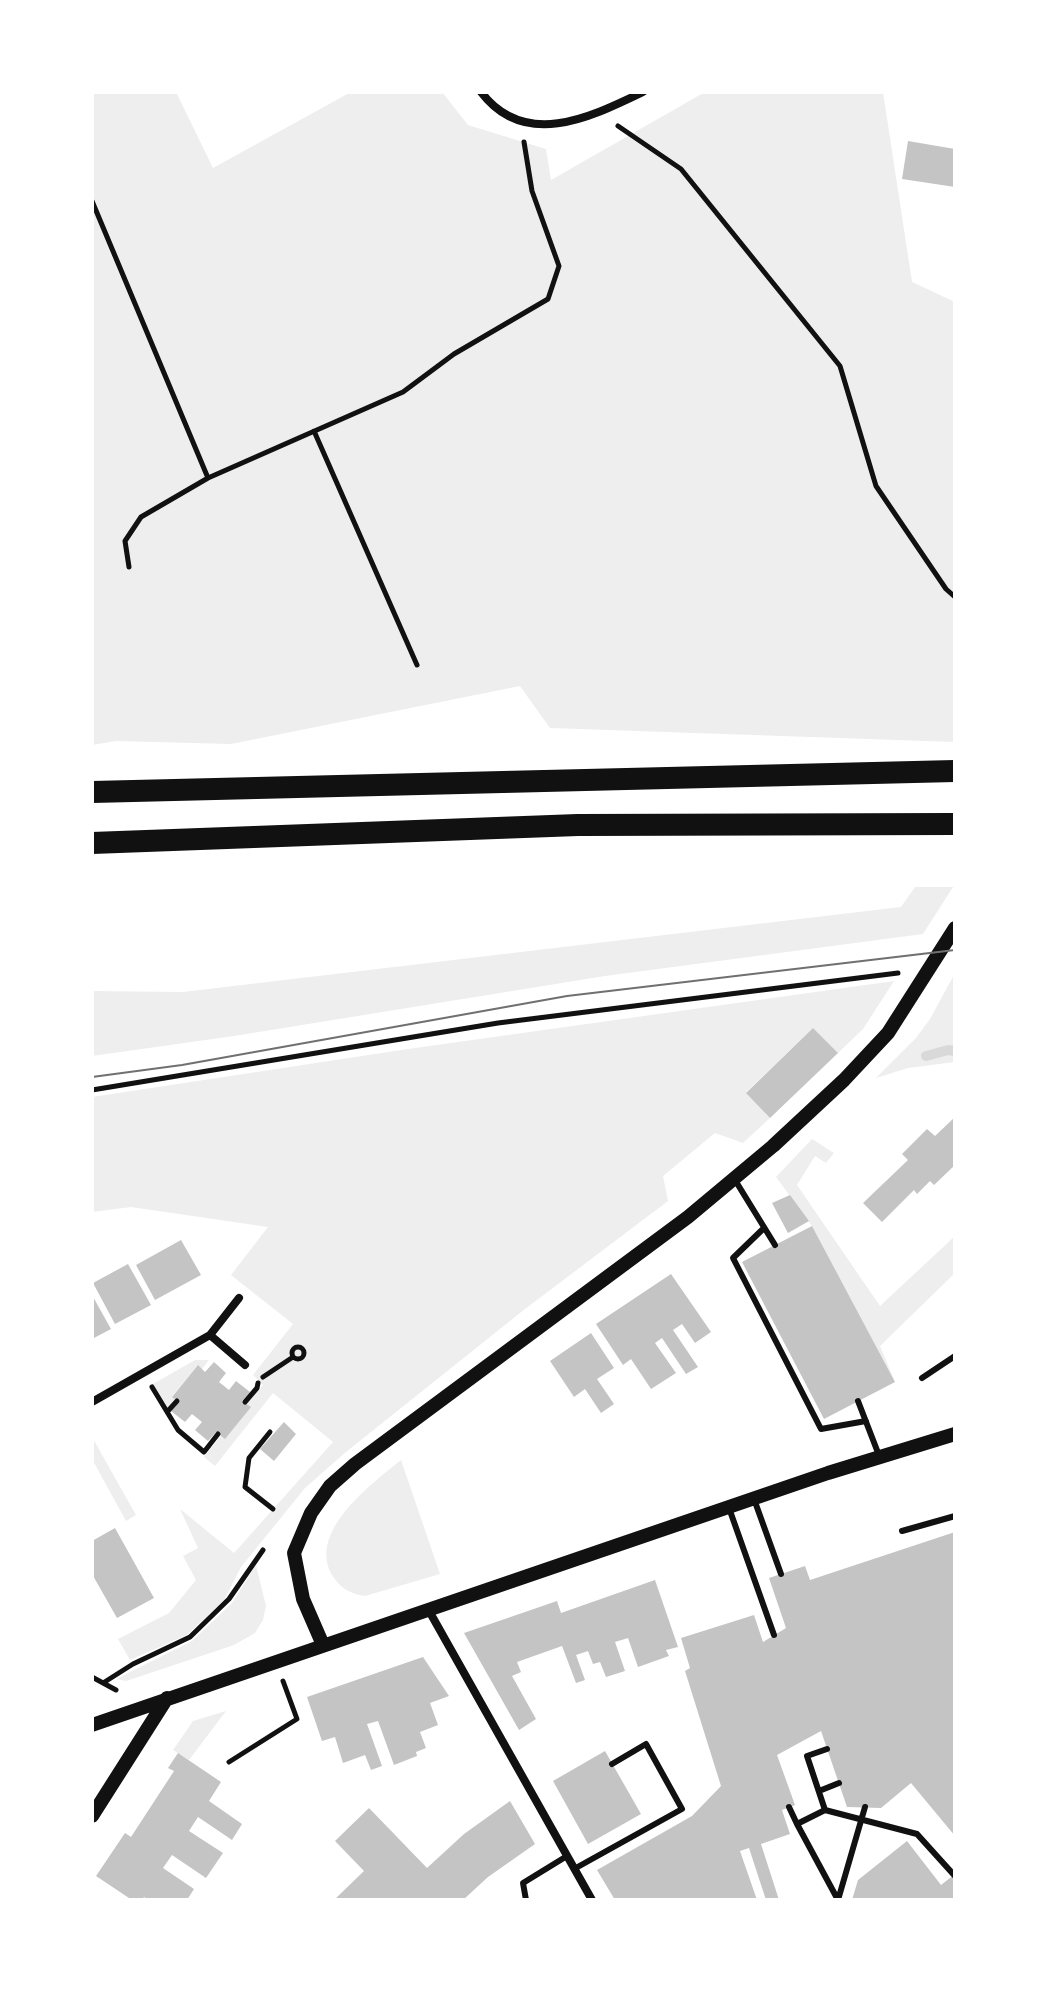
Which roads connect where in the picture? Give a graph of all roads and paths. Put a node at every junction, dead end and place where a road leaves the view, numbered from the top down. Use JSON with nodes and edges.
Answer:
{"nodes":[{"id":1,"x":481,"y":92,"type":"edge"},
{"id":2,"x":643,"y":92,"type":"edge"},
{"id":3,"x":600,"y":113,"type":"junction"},
{"id":4,"x":525,"y":121,"type":"junction"},
{"id":5,"x":92,"y":201,"type":"edge"},
{"id":6,"x":314,"y":431,"type":"junction"},
{"id":7,"x":208,"y":478,"type":"junction"},
{"id":8,"x":129,"y":567,"type":"dead end"},
{"id":9,"x":955,"y":597,"type":"edge"},
{"id":10,"x":417,"y":665,"type":"dead end"},
{"id":11,"x":955,"y":771,"type":"edge"},
{"id":12,"x":92,"y":792,"type":"edge"},
{"id":13,"x":955,"y":824,"type":"edge"},
{"id":14,"x":92,"y":843,"type":"edge"},
{"id":15,"x":955,"y":928,"type":"edge"},
{"id":16,"x":902,"y":972,"type":"dead end"},
{"id":17,"x":92,"y":1090,"type":"edge"},
{"id":18,"x":735,"y":1179,"type":"junction"},
{"id":19,"x":764,"y":1228,"type":"junction"},
{"id":20,"x":775,"y":1245,"type":"dead end"},
{"id":21,"x":239,"y":1298,"type":"dead end"},
{"id":22,"x":210,"y":1335,"type":"junction"},
{"id":23,"x":955,"y":1356,"type":"edge"},
{"id":24,"x":245,"y":1365,"type":"dead end"},
{"id":25,"x":144,"y":1373,"type":"junction"},
{"id":26,"x":922,"y":1378,"type":"dead end"},
{"id":27,"x":258,"y":1383,"type":"dead end"},
{"id":28,"x":177,"y":1401,"type":"dead end"},
{"id":29,"x":858,"y":1401,"type":"dead end"},
{"id":30,"x":92,"y":1402,"type":"edge"},
{"id":31,"x":245,"y":1402,"type":"dead end"},
{"id":32,"x":167,"y":1412,"type":"junction"},
{"id":33,"x":866,"y":1421,"type":"junction"},
{"id":34,"x":270,"y":1432,"type":"dead end"},
{"id":35,"x":218,"y":1434,"type":"dead end"},
{"id":36,"x":953,"y":1438,"type":"edge"},
{"id":37,"x":880,"y":1458,"type":"junction"},
{"id":38,"x":754,"y":1499,"type":"junction"},
{"id":39,"x":729,"y":1508,"type":"junction"},
{"id":40,"x":273,"y":1509,"type":"dead end"},
{"id":41,"x":955,"y":1516,"type":"edge"},
{"id":42,"x":902,"y":1531,"type":"dead end"},
{"id":43,"x":263,"y":1550,"type":"dead end"},
{"id":44,"x":781,"y":1574,"type":"dead end"},
{"id":45,"x":428,"y":1609,"type":"junction"},
{"id":46,"x":774,"y":1635,"type":"dead end"},
{"id":47,"x":323,"y":1645,"type":"junction"},
{"id":48,"x":276,"y":1661,"type":"junction"},
{"id":49,"x":92,"y":1677,"type":"edge"},
{"id":50,"x":103,"y":1683,"type":"junction"},
{"id":51,"x":116,"y":1690,"type":"dead end"},
{"id":52,"x":167,"y":1698,"type":"junction"},
{"id":53,"x":92,"y":1725,"type":"edge"},
{"id":54,"x":827,"y":1749,"type":"dead end"},
{"id":55,"x":229,"y":1762,"type":"dead end"},
{"id":56,"x":612,"y":1764,"type":"dead end"},
{"id":57,"x":839,"y":1783,"type":"dead end"},
{"id":58,"x":819,"y":1791,"type":"junction"},
{"id":59,"x":789,"y":1807,"type":"dead end"},
{"id":60,"x":865,"y":1807,"type":"dead end"},
{"id":61,"x":825,"y":1810,"type":"junction"},
{"id":62,"x":92,"y":1816,"type":"edge"},
{"id":63,"x":797,"y":1824,"type":"junction"},
{"id":64,"x":567,"y":1856,"type":"junction"},
{"id":65,"x":574,"y":1869,"type":"junction"},
{"id":66,"x":954,"y":1875,"type":"edge"},
{"id":67,"x":526,"y":1900,"type":"edge"},
{"id":68,"x":592,"y":1900,"type":"edge"},
{"id":69,"x":838,"y":1900,"type":"edge"}],
"edges":[{"from":1,"to":4,"type":"street"},
{"from":2,"to":3,"type":"street"},
{"from":3,"to":4,"type":"street"},
{"from":3,"to":9,"type":"path"},
{"from":4,"to":6,"type":"path"},
{"from":5,"to":7,"type":"path"},
{"from":6,"to":7,"type":"path"},
{"from":6,"to":10,"type":"path"},
{"from":7,"to":8,"type":"path"},
{"from":11,"to":12,"type":"highway"},
{"from":13,"to":14,"type":"highway"},
{"from":15,"to":18,"type":"street"},
{"from":16,"to":17,"type":"path"},
{"from":18,"to":19,"type":"lane"},
{"from":18,"to":47,"type":"street"},
{"from":19,"to":20,"type":"lane"},
{"from":19,"to":33,"type":"lane"},
{"from":21,"to":22,"type":"street"},
{"from":22,"to":24,"type":"street"},
{"from":22,"to":25,"type":"street"},
{"from":23,"to":26,"type":"lane"},
{"from":25,"to":30,"type":"street"},
{"from":25,"to":32,"type":"path"},
{"from":27,"to":31,"type":"path"},
{"from":28,"to":32,"type":"path"},
{"from":29,"to":33,"type":"lane"},
{"from":32,"to":35,"type":"path"},
{"from":33,"to":37,"type":"lane"},
{"from":34,"to":40,"type":"path"},
{"from":36,"to":37,"type":"street"},
{"from":37,"to":38,"type":"street"},
{"from":38,"to":39,"type":"street"},
{"from":38,"to":44,"type":"lane"},
{"from":39,"to":45,"type":"street"},
{"from":39,"to":46,"type":"lane"},
{"from":41,"to":42,"type":"lane"},
{"from":43,"to":50,"type":"path"},
{"from":45,"to":47,"type":"street"},
{"from":45,"to":64,"type":"street"},
{"from":47,"to":48,"type":"street"},
{"from":48,"to":52,"type":"street"},
{"from":48,"to":55,"type":"path"},
{"from":49,"to":50,"type":"path"},
{"from":50,"to":51,"type":"path"},
{"from":52,"to":53,"type":"street"},
{"from":52,"to":62,"type":"street"},
{"from":54,"to":58,"type":"lane"},
{"from":56,"to":65,"type":"lane"},
{"from":57,"to":58,"type":"lane"},
{"from":58,"to":61,"type":"lane"},
{"from":59,"to":63,"type":"lane"},
{"from":60,"to":69,"type":"lane"},
{"from":61,"to":63,"type":"lane"},
{"from":61,"to":66,"type":"lane"},
{"from":63,"to":69,"type":"lane"},
{"from":64,"to":65,"type":"street"},
{"from":64,"to":67,"type":"lane"},
{"from":65,"to":68,"type":"street"}]}
